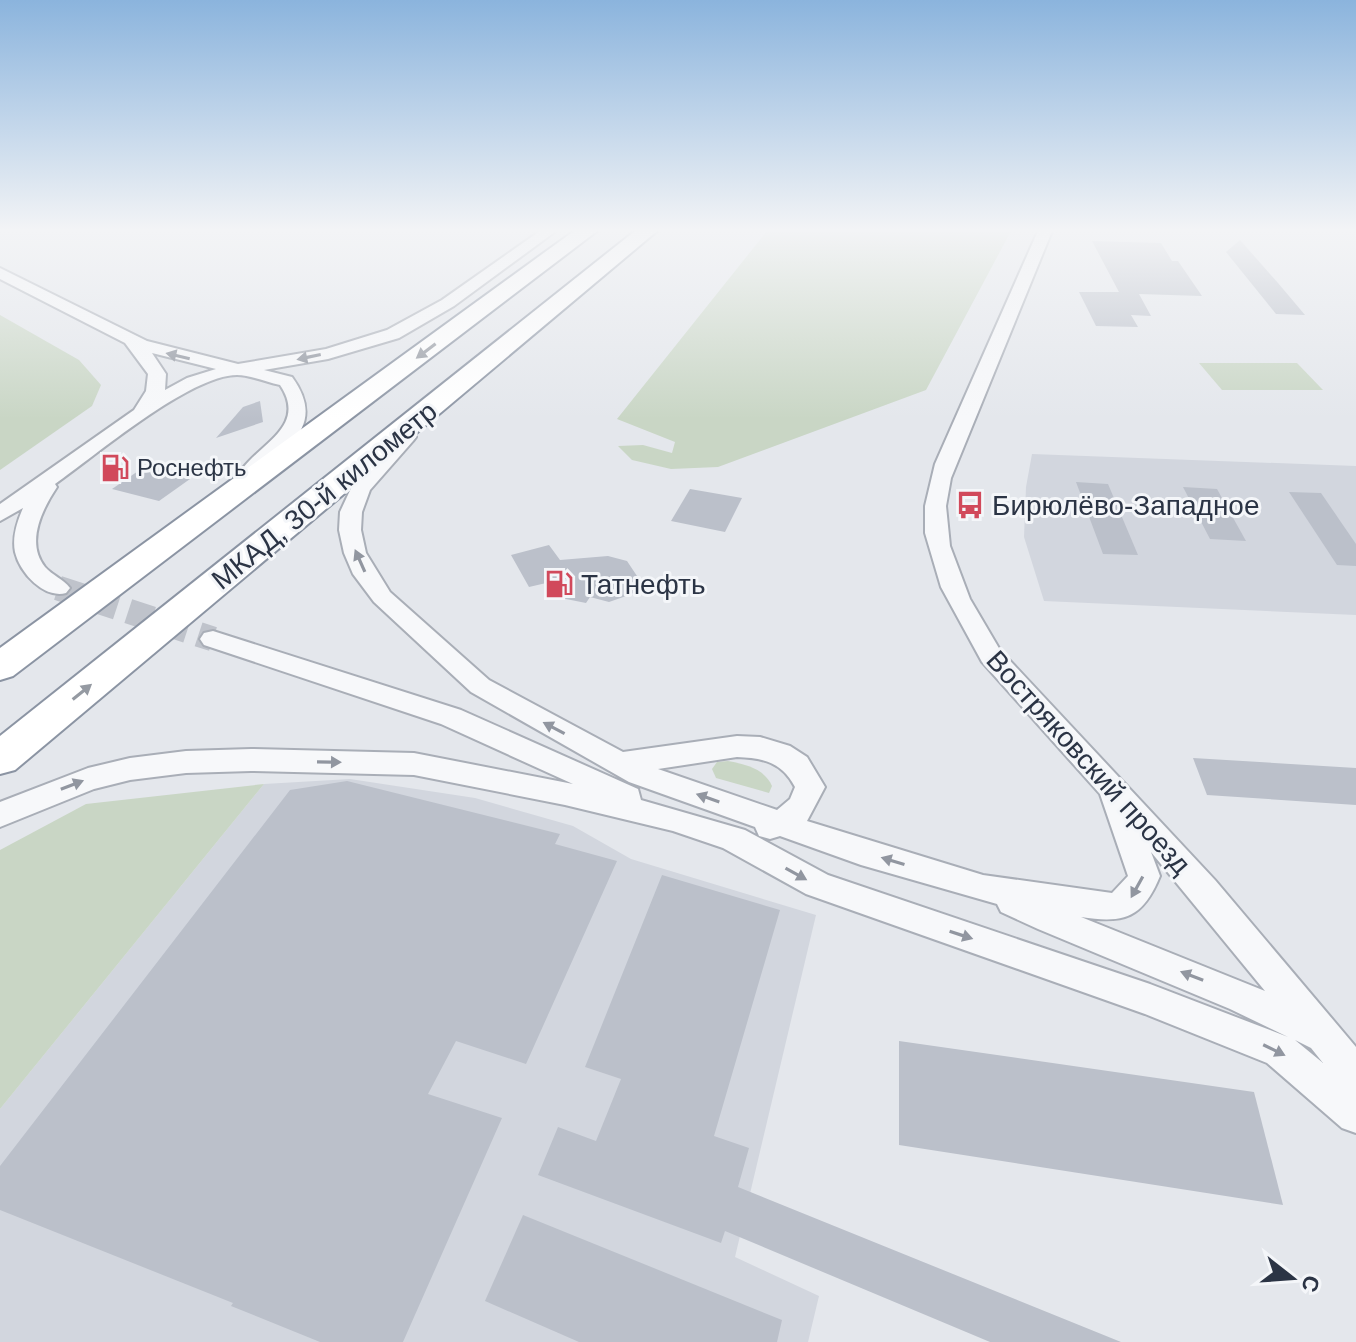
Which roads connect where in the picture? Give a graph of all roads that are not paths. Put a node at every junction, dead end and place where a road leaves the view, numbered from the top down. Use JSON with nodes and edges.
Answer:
{"nodes":[{"id":1,"x":39,"y":294,"type":"edge"},
{"id":2,"x":461,"y":294,"type":"edge"},
{"id":3,"x":503,"y":294,"type":"edge"},
{"id":4,"x":570,"y":294,"type":"edge"},
{"id":5,"x":1018,"y":294,"type":"edge"},
{"id":6,"x":116,"y":334,"type":"junction"},
{"id":7,"x":243,"y":369,"type":"junction"},
{"id":8,"x":461,"y":383,"type":"junction"},
{"id":9,"x":133,"y":419,"type":"junction"},
{"id":10,"x":79,"y":458,"type":"junction"},
{"id":11,"x":0,"y":514,"type":"edge"},
{"id":12,"x":128,"y":572,"type":"junction"},
{"id":13,"x":58,"y":588,"type":"tunnel mouth"},
{"id":14,"x":213,"y":639,"type":"tunnel mouth"},
{"id":15,"x":0,"y":667,"type":"edge"},
{"id":16,"x":488,"y":732,"type":"junction"},
{"id":17,"x":0,"y":759,"type":"edge"},
{"id":18,"x":623,"y":763,"type":"junction"},
{"id":19,"x":1113,"y":789,"type":"junction"},
{"id":20,"x":0,"y":815,"type":"edge"},
{"id":21,"x":674,"y":819,"type":"junction"},
{"id":22,"x":782,"y":823,"type":"junction"},
{"id":23,"x":734,"y":839,"type":"junction"},
{"id":24,"x":983,"y":888,"type":"junction"},
{"id":25,"x":1277,"y":998,"type":"junction"},
{"id":26,"x":1150,"y":1000,"type":"junction"},
{"id":27,"x":1356,"y":1075,"type":"edge"},
{"id":28,"x":1356,"y":1114,"type":"edge"}],
"edges":[{"from":1,"to":6,"type":"street"},
{"from":2,"to":7,"type":"street","one_way":true},
{"from":3,"to":12,"type":"highway","name":"МКАД, 30-й километр","one_way":true},
{"from":4,"to":8,"type":"highway","name":"МКАД, 30-й километр"},
{"from":5,"to":19,"type":"street","name":"Востряковский проезд"},
{"from":7,"to":6,"type":"street","one_way":true},
{"from":6,"to":9,"type":"street"},
{"from":7,"to":9,"type":"street"},
{"from":7,"to":12,"type":"street"},
{"from":17,"to":8,"type":"highway","name":"МКАД, 30-й километр","one_way":true},
{"from":18,"to":8,"type":"street","one_way":true},
{"from":9,"to":10,"type":"street"},
{"from":10,"to":11,"type":"street"},
{"from":10,"to":13,"type":"street"},
{"from":12,"to":15,"type":"highway","name":"МКАД, 30-й километр"},
{"from":14,"to":16,"type":"street"},
{"from":16,"to":18,"type":"street"},
{"from":16,"to":21,"type":"street"},
{"from":22,"to":18,"type":"street","one_way":true},
{"from":18,"to":22,"type":"street"},
{"from":19,"to":24,"type":"street","one_way":true},
{"from":19,"to":25,"type":"street","name":"Востряковский проезд"},
{"from":20,"to":21,"type":"street","one_way":true},
{"from":21,"to":23,"type":"street"},
{"from":22,"to":23,"type":"street"},
{"from":24,"to":22,"type":"street","one_way":true},
{"from":23,"to":26,"type":"street","one_way":true},
{"from":25,"to":24,"type":"street","one_way":true},
{"from":25,"to":26,"type":"street"},
{"from":25,"to":27,"type":"street"},
{"from":26,"to":28,"type":"street","one_way":true}]}
